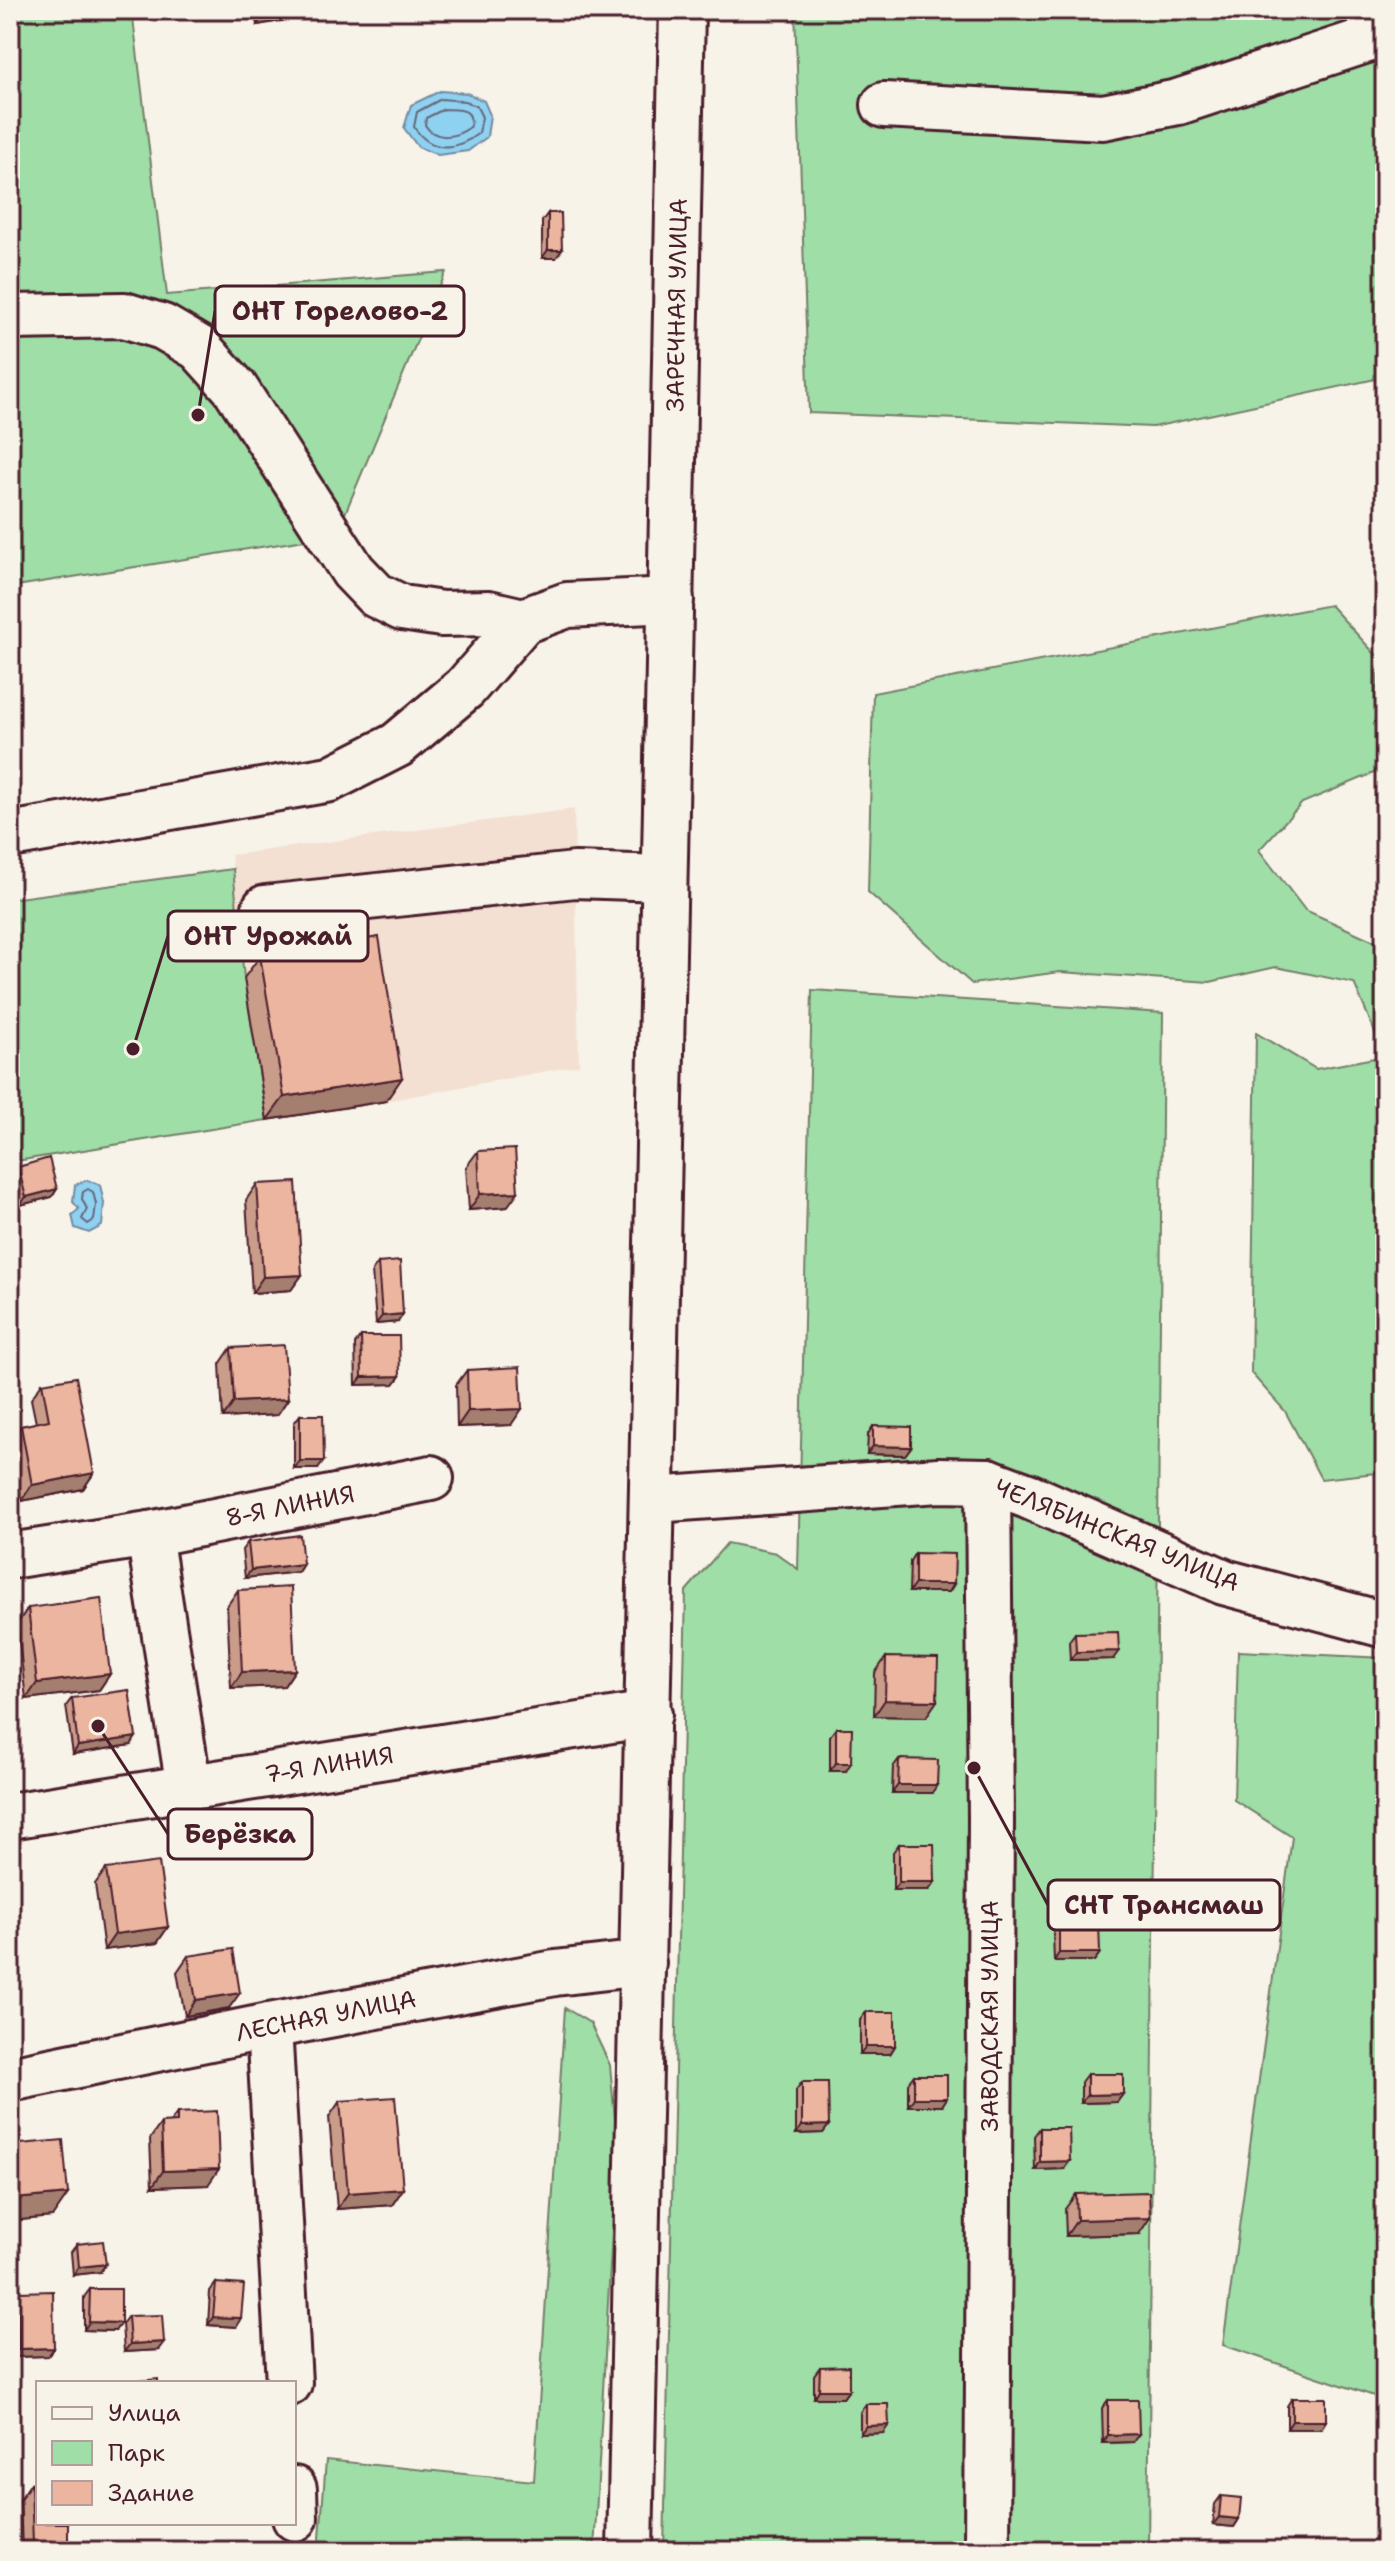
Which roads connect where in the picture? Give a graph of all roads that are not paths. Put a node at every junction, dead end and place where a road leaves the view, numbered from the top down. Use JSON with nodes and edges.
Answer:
{"nodes":[{"id":1,"x":682,"y":10,"type":"edge"},
{"id":2,"x":1385,"y":34,"type":"edge"},
{"id":3,"x":884,"y":105,"type":"dead end"},
{"id":4,"x":10,"y":317,"type":"edge"},
{"id":5,"x":671,"y":600,"type":"junction"},
{"id":6,"x":523,"y":621,"type":"junction"},
{"id":7,"x":10,"y":835,"type":"edge"},
{"id":8,"x":663,"y":878,"type":"junction"},
{"id":9,"x":265,"y":908,"type":"dead end"},
{"id":10,"x":431,"y":1478,"type":"dead end"},
{"id":11,"x":988,"y":1481,"type":"junction"},
{"id":12,"x":653,"y":1500,"type":"junction"},
{"id":13,"x":149,"y":1534,"type":"junction"},
{"id":14,"x":10,"y":1556,"type":"edge"},
{"id":15,"x":1385,"y":1625,"type":"edge"},
{"id":16,"x":649,"y":1714,"type":"junction"},
{"id":17,"x":189,"y":1788,"type":"junction"},
{"id":18,"x":10,"y":1816,"type":"edge"},
{"id":19,"x":643,"y":1963,"type":"junction"},
{"id":20,"x":269,"y":2026,"type":"junction"},
{"id":21,"x":10,"y":2079,"type":"edge"},
{"id":22,"x":289,"y":2381,"type":"edge"},
{"id":23,"x":630,"y":2551,"type":"edge"},
{"id":24,"x":987,"y":2551,"type":"edge"}],
"edges":[{"from":1,"to":5,"type":"street","name":"ЗАРЕЧНАЯ УЛИЦА"},
{"from":2,"to":3,"type":"street"},
{"from":4,"to":6,"type":"street"},
{"from":5,"to":6,"type":"street"},
{"from":5,"to":8,"type":"street","name":"ЗАРЕЧНАЯ УЛИЦА"},
{"from":6,"to":7,"type":"street"},
{"from":8,"to":9,"type":"street"},
{"from":8,"to":12,"type":"street","name":"ЗАРЕЧНАЯ УЛИЦА"},
{"from":10,"to":13,"type":"street","name":"8-Я ЛИНИЯ"},
{"from":11,"to":12,"type":"street","name":"ЧЕЛЯБИНСКАЯ УЛИЦА"},
{"from":11,"to":15,"type":"street","name":"ЧЕЛЯБИНСКАЯ УЛИЦА"},
{"from":11,"to":24,"type":"street","name":"ЗАВОДСКАЯ УЛИЦА"},
{"from":12,"to":16,"type":"street","name":"ЗАРЕЧНАЯ УЛИЦА"},
{"from":13,"to":14,"type":"street","name":"8-Я ЛИНИЯ"},
{"from":13,"to":17,"type":"street"},
{"from":16,"to":17,"type":"street","name":"7-Я ЛИНИЯ"},
{"from":16,"to":19,"type":"street","name":"ЗАРЕЧНАЯ УЛИЦА"},
{"from":17,"to":18,"type":"street","name":"7-Я ЛИНИЯ"},
{"from":19,"to":20,"type":"street","name":"ЛЕСНАЯ УЛИЦА"},
{"from":19,"to":23,"type":"street","name":"ЗАРЕЧНАЯ УЛИЦА"},
{"from":20,"to":21,"type":"street","name":"ЛЕСНАЯ УЛИЦА"},
{"from":20,"to":22,"type":"street"}]}
